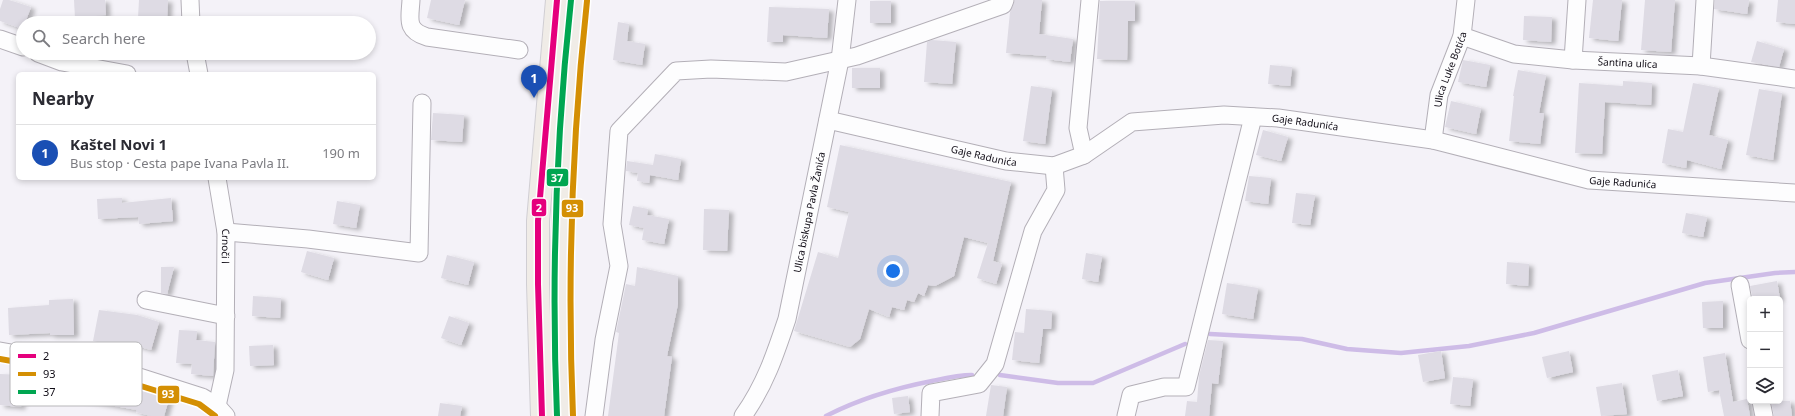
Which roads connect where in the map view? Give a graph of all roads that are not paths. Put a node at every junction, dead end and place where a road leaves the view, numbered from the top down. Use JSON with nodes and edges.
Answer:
{"nodes":[{"id":1,"x":190,"y":0,"type":"edge"},
{"id":2,"x":411,"y":0,"type":"edge"},
{"id":3,"x":557,"y":0,"type":"edge"},
{"id":4,"x":580,"y":0,"type":"edge"},
{"id":5,"x":847,"y":0,"type":"edge"},
{"id":6,"x":1004,"y":0,"type":"edge"},
{"id":7,"x":1090,"y":0,"type":"edge"},
{"id":8,"x":1466,"y":0,"type":"edge"},
{"id":9,"x":1577,"y":0,"type":"edge"},
{"id":10,"x":1706,"y":0,"type":"edge"},
{"id":11,"x":191,"y":16,"type":"edge"},
{"id":12,"x":1462,"y":36,"type":"junction"},
{"id":13,"x":0,"y":38,"type":"edge"},
{"id":14,"x":16,"y":44,"type":"edge"},
{"id":15,"x":519,"y":50,"type":"dead end"},
{"id":16,"x":57,"y":60,"type":"edge"},
{"id":17,"x":196,"y":60,"type":"edge"},
{"id":18,"x":840,"y":60,"type":"junction"},
{"id":19,"x":1573,"y":60,"type":"junction"},
{"id":20,"x":1701,"y":66,"type":"junction"},
{"id":21,"x":116,"y":72,"type":"edge"},
{"id":22,"x":199,"y":72,"type":"edge"},
{"id":23,"x":1795,"y":79,"type":"edge"},
{"id":24,"x":422,"y":103,"type":"dead end"},
{"id":25,"x":1253,"y":117,"type":"junction"},
{"id":26,"x":828,"y":120,"type":"junction"},
{"id":27,"x":1433,"y":140,"type":"junction"},
{"id":28,"x":1084,"y":155,"type":"junction"},
{"id":29,"x":1054,"y":166,"type":"junction"},
{"id":30,"x":217,"y":180,"type":"edge"},
{"id":31,"x":1795,"y":193,"type":"edge"},
{"id":32,"x":226,"y":232,"type":"junction"},
{"id":33,"x":1740,"y":284,"type":"dead end"},
{"id":34,"x":146,"y":300,"type":"dead end"},
{"id":35,"x":226,"y":316,"type":"junction"},
{"id":36,"x":1749,"y":332,"type":"edge"},
{"id":37,"x":0,"y":351,"type":"edge"},
{"id":38,"x":10,"y":353,"type":"edge"},
{"id":39,"x":142,"y":378,"type":"edge"},
{"id":40,"x":1762,"y":404,"type":"edge"},
{"id":41,"x":222,"y":411,"type":"edge"},
{"id":42,"x":542,"y":416,"type":"edge"},
{"id":43,"x":565,"y":416,"type":"edge"},
{"id":44,"x":594,"y":416,"type":"edge"},
{"id":45,"x":743,"y":416,"type":"edge"},
{"id":46,"x":930,"y":416,"type":"edge"},
{"id":47,"x":1126,"y":416,"type":"edge"},
{"id":48,"x":1764,"y":416,"type":"edge"}],
"edges":[{"from":1,"to":11,"type":"street"},
{"from":2,"to":15,"type":"street"},
{"from":3,"to":42,"type":"main road"},
{"from":4,"to":43,"type":"main road"},
{"from":5,"to":18,"type":"street","name":"Ulica biskupa Pavla Žanića"},
{"from":6,"to":18,"type":"street"},
{"from":7,"to":28,"type":"street"},
{"from":8,"to":12,"type":"street","name":"Ulica Luke Botića"},
{"from":9,"to":19,"type":"street"},
{"from":10,"to":20,"type":"street"},
{"from":12,"to":19,"type":"street","name":"Šantina ulica"},
{"from":12,"to":27,"type":"street","name":"Ulica Luke Botića"},
{"from":13,"to":14,"type":"street"},
{"from":16,"to":21,"type":"street"},
{"from":17,"to":22,"type":"street"},
{"from":18,"to":26,"type":"street","name":"Ulica biskupa Pavla Žanića"},
{"from":18,"to":44,"type":"street"},
{"from":19,"to":20,"type":"street","name":"Šantina ulica"},
{"from":20,"to":23,"type":"street","name":"Šantina ulica"},
{"from":24,"to":32,"type":"street"},
{"from":25,"to":27,"type":"street","name":"Gaje Radunića"},
{"from":25,"to":28,"type":"street","name":"Gaje Radunića"},
{"from":25,"to":47,"type":"street"},
{"from":26,"to":29,"type":"street","name":"Gaje Radunića"},
{"from":26,"to":45,"type":"street","name":"Ulica biskupa Pavla Žanića"},
{"from":27,"to":31,"type":"street","name":"Gaje Radunića"},
{"from":28,"to":29,"type":"street","name":"Gaje Radunića"},
{"from":29,"to":46,"type":"street"},
{"from":30,"to":32,"type":"street","name":"Crnoči l"},
{"from":32,"to":35,"type":"street","name":"Crnoči l"},
{"from":33,"to":36,"type":"street"},
{"from":34,"to":35,"type":"street"},
{"from":35,"to":41,"type":"street","name":"Crnoči l"},
{"from":37,"to":38,"type":"street"},
{"from":39,"to":41,"type":"street"},
{"from":40,"to":48,"type":"street"}]}
